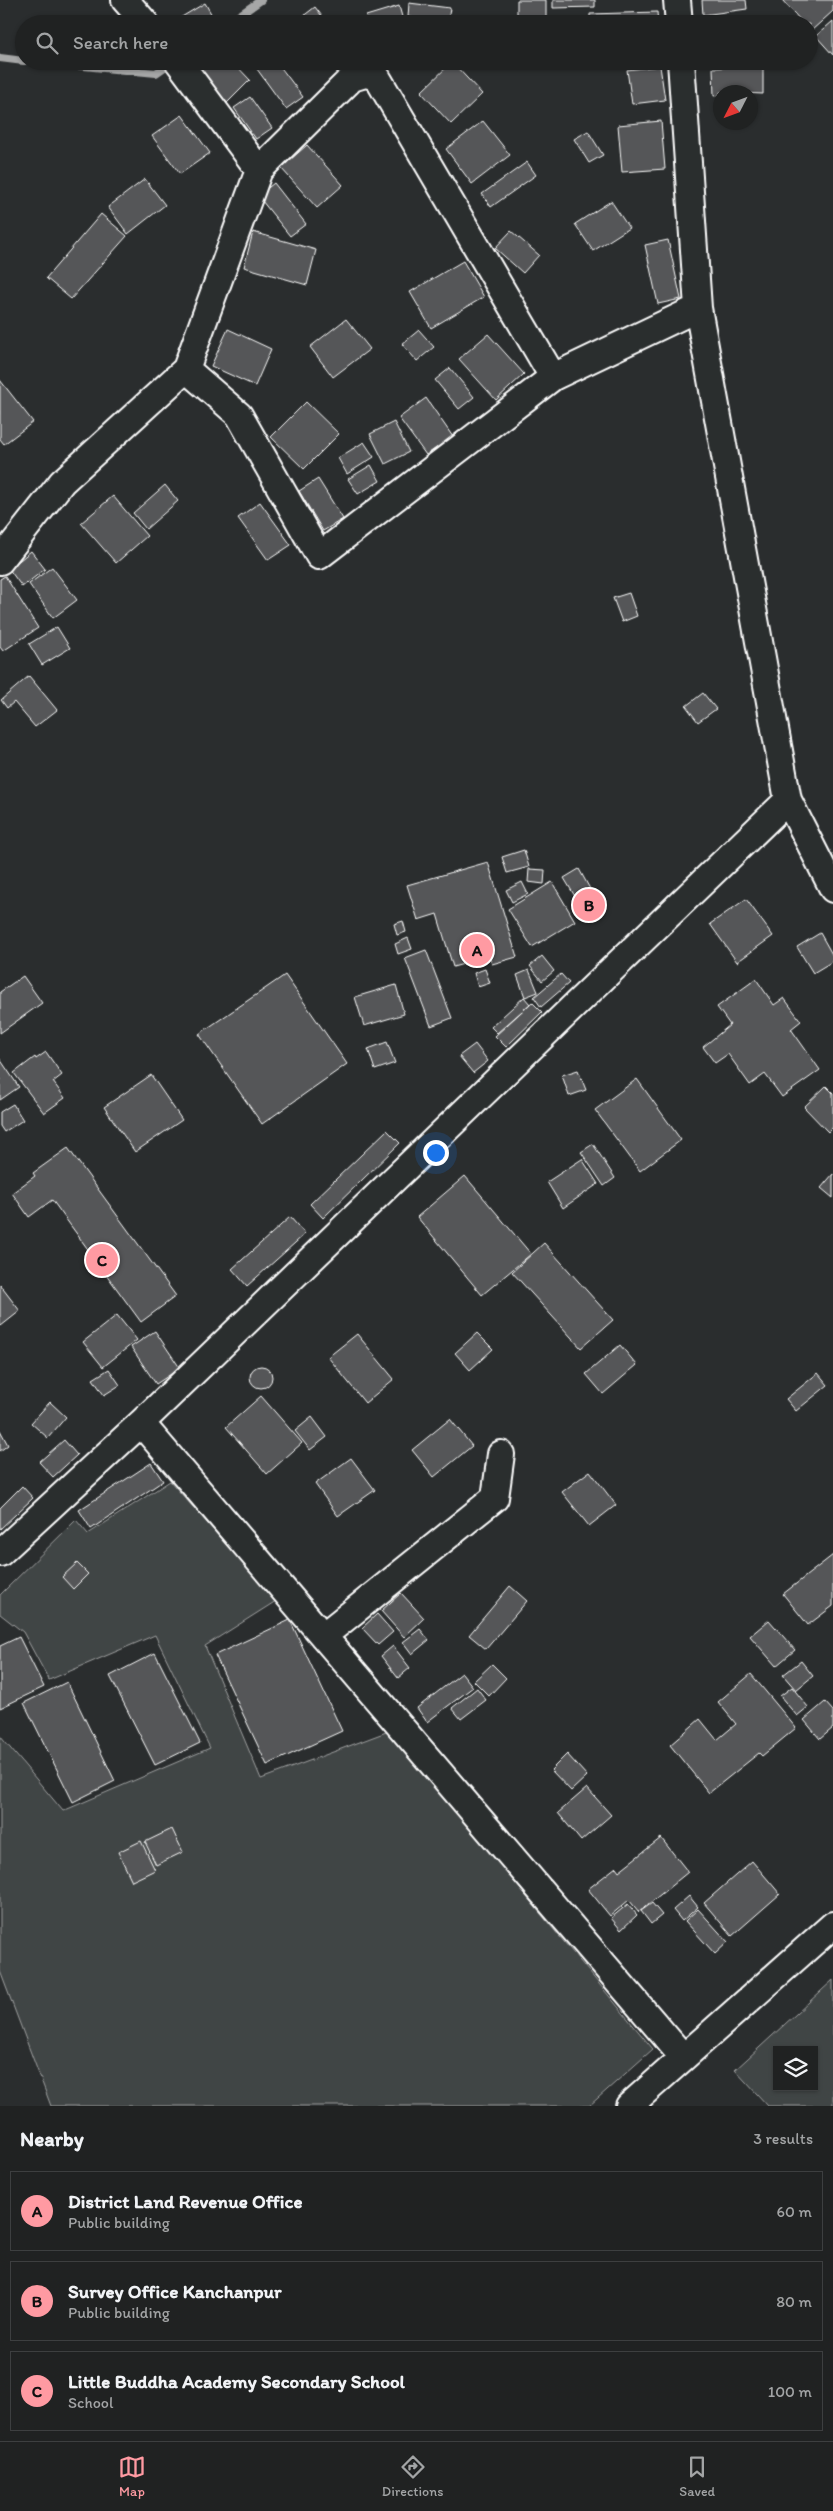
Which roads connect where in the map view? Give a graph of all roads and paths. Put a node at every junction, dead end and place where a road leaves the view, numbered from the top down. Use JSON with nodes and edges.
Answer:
{"nodes":[{"id":1,"x":125,"y":0,"type":"edge"},
{"id":2,"x":677,"y":0,"type":"edge"},
{"id":3,"x":138,"y":15,"type":"edge"},
{"id":4,"x":678,"y":15,"type":"edge"},
{"id":5,"x":186,"y":70,"type":"edge"},
{"id":6,"x":683,"y":70,"type":"edge"},
{"id":7,"x":259,"y":170,"type":"junction"},
{"id":8,"x":698,"y":308,"type":"junction"},
{"id":9,"x":186,"y":369,"type":"junction"},
{"id":10,"x":553,"y":377,"type":"junction"},
{"id":11,"x":0,"y":561,"type":"edge"},
{"id":12,"x":788,"y":800,"type":"junction"},
{"id":13,"x":833,"y":889,"type":"edge"},
{"id":14,"x":141,"y":1423,"type":"junction"},
{"id":15,"x":501,"y":1454,"type":"dead end"},
{"id":16,"x":0,"y":1553,"type":"edge"},
{"id":17,"x":323,"y":1636,"type":"junction"},
{"id":18,"x":833,"y":1925,"type":"edge"},
{"id":19,"x":683,"y":2057,"type":"junction"},
{"id":20,"x":629,"y":2106,"type":"edge"}],
"edges":[{"from":1,"to":3,"type":"street"},
{"from":2,"to":4,"type":"street"},
{"from":5,"to":7,"type":"street"},
{"from":6,"to":8,"type":"street"},
{"from":7,"to":9,"type":"street"},
{"from":7,"to":10,"type":"street"},
{"from":8,"to":10,"type":"street"},
{"from":8,"to":12,"type":"street"},
{"from":9,"to":10,"type":"street"},
{"from":9,"to":11,"type":"street"},
{"from":12,"to":13,"type":"street"},
{"from":12,"to":14,"type":"street"},
{"from":14,"to":16,"type":"street"},
{"from":14,"to":17,"type":"street"},
{"from":15,"to":17,"type":"street"},
{"from":17,"to":19,"type":"street"},
{"from":18,"to":19,"type":"street"},
{"from":19,"to":20,"type":"street"}]}
